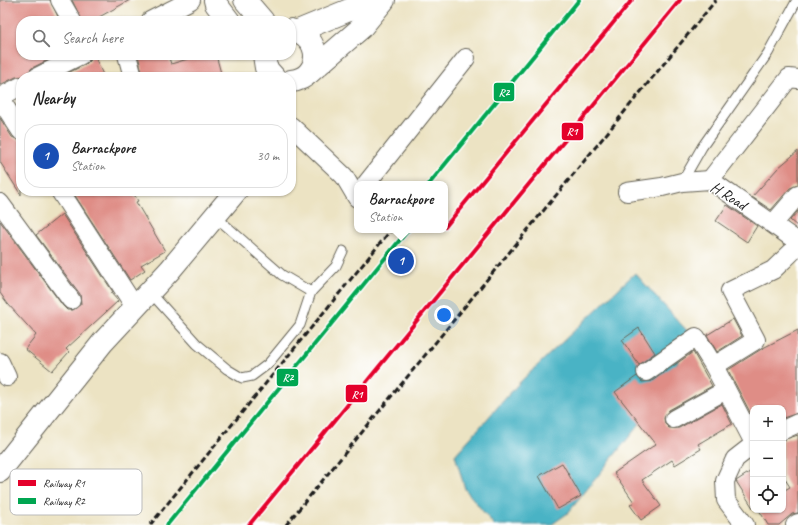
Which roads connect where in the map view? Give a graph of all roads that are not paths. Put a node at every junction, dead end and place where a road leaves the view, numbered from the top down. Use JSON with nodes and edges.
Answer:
{"nodes":[{"id":1,"x":60,"y":0,"type":"edge"},
{"id":2,"x":191,"y":0,"type":"edge"},
{"id":3,"x":215,"y":0,"type":"edge"},
{"id":4,"x":245,"y":0,"type":"edge"},
{"id":5,"x":797,"y":0,"type":"edge"},
{"id":6,"x":383,"y":1,"type":"edge"},
{"id":7,"x":69,"y":16,"type":"edge"},
{"id":8,"x":160,"y":16,"type":"edge"},
{"id":9,"x":225,"y":16,"type":"edge"},
{"id":10,"x":259,"y":16,"type":"edge"},
{"id":11,"x":296,"y":31,"type":"edge"},
{"id":12,"x":296,"y":32,"type":"edge"},
{"id":13,"x":466,"y":58,"type":"dead end"},
{"id":14,"x":71,"y":60,"type":"edge"},
{"id":15,"x":128,"y":60,"type":"edge"},
{"id":16,"x":47,"y":72,"type":"edge"},
{"id":17,"x":131,"y":72,"type":"edge"},
{"id":18,"x":798,"y":79,"type":"edge"},
{"id":19,"x":297,"y":84,"type":"edge"},
{"id":20,"x":16,"y":89,"type":"edge"},
{"id":21,"x":0,"y":98,"type":"edge"},
{"id":22,"x":16,"y":123,"type":"edge"},
{"id":23,"x":296,"y":131,"type":"edge"},
{"id":24,"x":710,"y":180,"type":"junction"},
{"id":25,"x":369,"y":181,"type":"edge"},
{"id":26,"x":682,"y":182,"type":"junction"},
{"id":27,"x":354,"y":187,"type":"edge"},
{"id":28,"x":627,"y":192,"type":"dead end"},
{"id":29,"x":798,"y":195,"type":"edge"},
{"id":30,"x":64,"y":196,"type":"edge"},
{"id":31,"x":232,"y":196,"type":"edge"},
{"id":32,"x":0,"y":203,"type":"edge"},
{"id":33,"x":216,"y":216,"type":"junction"},
{"id":34,"x":773,"y":224,"type":"junction"},
{"id":35,"x":798,"y":242,"type":"edge"},
{"id":36,"x":798,"y":246,"type":"edge"},
{"id":37,"x":343,"y":251,"type":"dead end"},
{"id":38,"x":311,"y":292,"type":"junction"},
{"id":39,"x":71,"y":300,"type":"dead end"},
{"id":40,"x":143,"y":300,"type":"junction"},
{"id":41,"x":714,"y":366,"type":"junction"},
{"id":42,"x":646,"y":372,"type":"dead end"},
{"id":43,"x":726,"y":390,"type":"junction"},
{"id":44,"x":674,"y":419,"type":"dead end"},
{"id":45,"x":798,"y":423,"type":"edge"},
{"id":46,"x":786,"y":429,"type":"edge"},
{"id":47,"x":750,"y":435,"type":"edge"},
{"id":48,"x":750,"y":448,"type":"edge"},
{"id":49,"x":0,"y":471,"type":"edge"},
{"id":50,"x":745,"y":525,"type":"edge"}],
"edges":[{"from":1,"to":7,"type":"street"},
{"from":2,"to":8,"type":"street"},
{"from":3,"to":9,"type":"main road"},
{"from":4,"to":10,"type":"main road"},
{"from":5,"to":26,"type":"lane"},
{"from":6,"to":11,"type":"main road"},
{"from":6,"to":19,"type":"main road"},
{"from":12,"to":19,"type":"main road"},
{"from":13,"to":25,"type":"street"},
{"from":14,"to":16,"type":"street"},
{"from":15,"to":17,"type":"street"},
{"from":18,"to":24,"type":"street"},
{"from":20,"to":21,"type":"street"},
{"from":21,"to":22,"type":"street"},
{"from":23,"to":27,"type":"street"},
{"from":24,"to":26,"type":"street","name":"H Road"},
{"from":24,"to":34,"type":"street","name":"H Road"},
{"from":26,"to":28,"type":"street","name":"H Road"},
{"from":29,"to":34,"type":"street"},
{"from":30,"to":40,"type":"street"},
{"from":31,"to":33,"type":"main road"},
{"from":32,"to":39,"type":"street"},
{"from":33,"to":38,"type":"lane"},
{"from":33,"to":40,"type":"main road"},
{"from":34,"to":35,"type":"street","name":"H Road"},
{"from":36,"to":41,"type":"street"},
{"from":37,"to":38,"type":"lane"},
{"from":38,"to":40,"type":"lane"},
{"from":40,"to":49,"type":"main road"},
{"from":41,"to":42,"type":"street"},
{"from":41,"to":43,"type":"street"},
{"from":43,"to":44,"type":"street"},
{"from":43,"to":47,"type":"street"},
{"from":45,"to":46,"type":"street"},
{"from":48,"to":50,"type":"street"}]}
